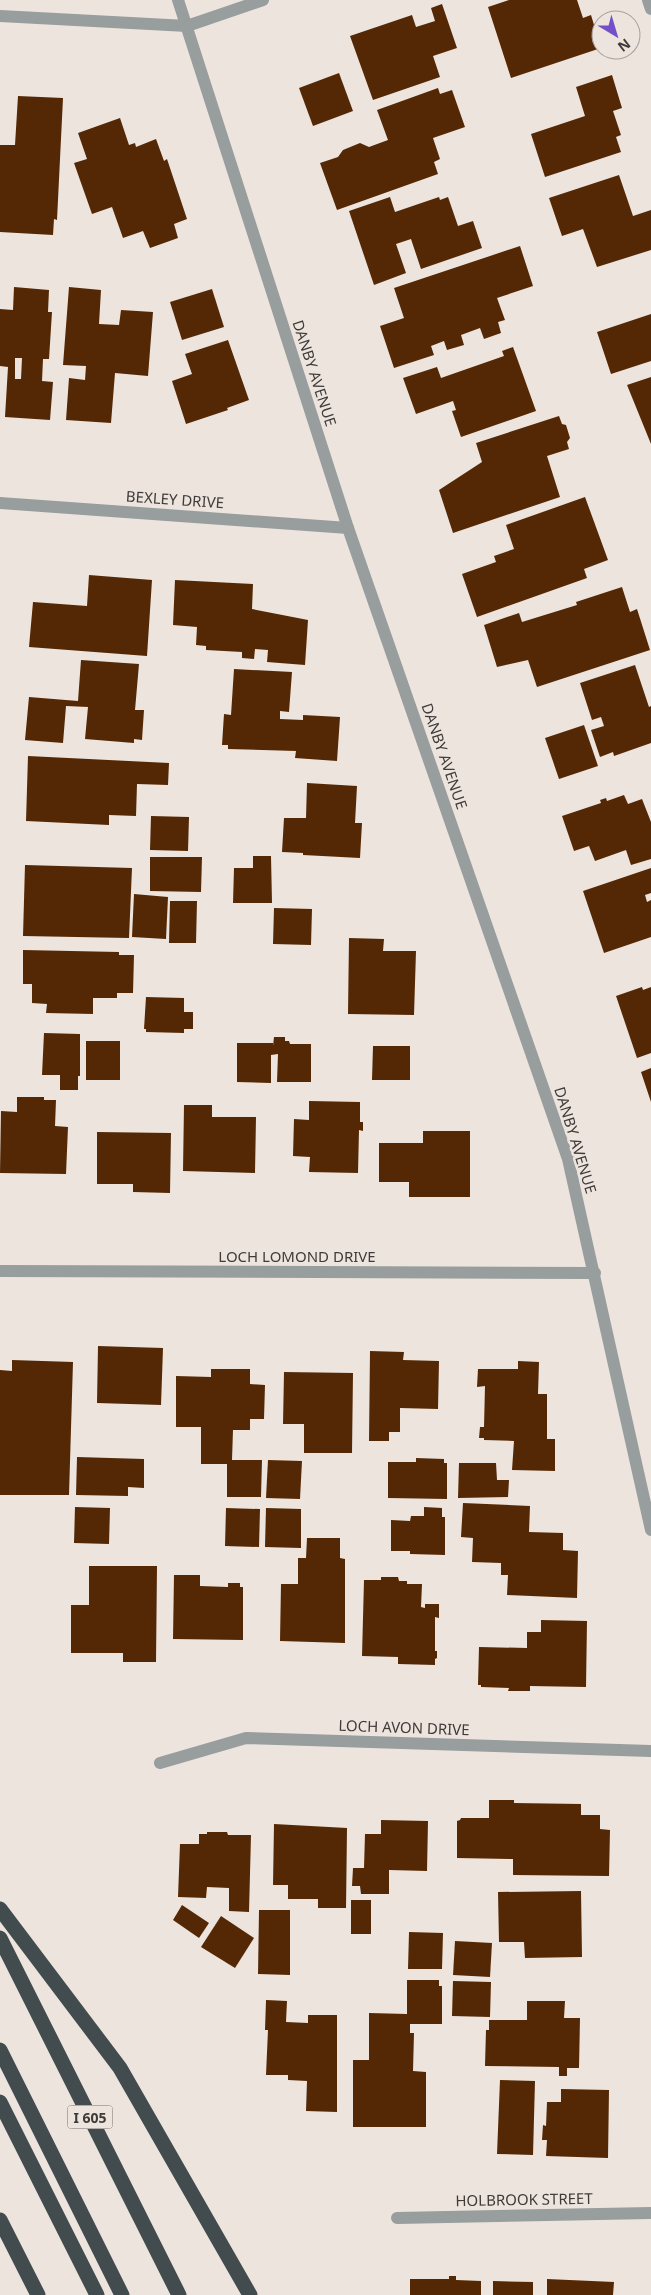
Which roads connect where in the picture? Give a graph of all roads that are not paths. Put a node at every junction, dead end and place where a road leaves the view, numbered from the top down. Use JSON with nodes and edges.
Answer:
{"nodes":[{"id":1,"x":178,"y":0,"type":"edge"},
{"id":2,"x":263,"y":0,"type":"edge"},
{"id":3,"x":648,"y":0,"type":"edge"},
{"id":4,"x":651,"y":9,"type":"edge"},
{"id":5,"x":0,"y":16,"type":"edge"},
{"id":6,"x":187,"y":26,"type":"junction"},
{"id":7,"x":0,"y":503,"type":"edge"},
{"id":8,"x":348,"y":528,"type":"junction"},
{"id":9,"x":0,"y":1271,"type":"edge"},
{"id":10,"x":595,"y":1273,"type":"junction"},
{"id":11,"x":651,"y":1530,"type":"edge"},
{"id":12,"x":651,"y":1751,"type":"edge"},
{"id":13,"x":160,"y":1763,"type":"dead end"},
{"id":14,"x":0,"y":1909,"type":"edge"},
{"id":15,"x":0,"y":1938,"type":"edge"},
{"id":16,"x":0,"y":2050,"type":"edge"},
{"id":17,"x":0,"y":2102,"type":"edge"},
{"id":18,"x":651,"y":2213,"type":"edge"},
{"id":19,"x":398,"y":2218,"type":"dead end"},
{"id":20,"x":0,"y":2220,"type":"edge"},
{"id":21,"x":38,"y":2295,"type":"edge"},
{"id":22,"x":97,"y":2295,"type":"edge"},
{"id":23,"x":122,"y":2295,"type":"edge"},
{"id":24,"x":179,"y":2295,"type":"edge"},
{"id":25,"x":250,"y":2295,"type":"edge"}],
"edges":[{"from":1,"to":6,"type":"street","name":"DANBY AVENUE"},
{"from":2,"to":6,"type":"street"},
{"from":3,"to":4,"type":"street"},
{"from":5,"to":6,"type":"street"},
{"from":6,"to":8,"type":"street","name":"DANBY AVENUE"},
{"from":7,"to":8,"type":"street","name":"BEXLEY DRIVE"},
{"from":8,"to":10,"type":"street","name":"DANBY AVENUE"},
{"from":9,"to":10,"type":"street","name":"LOCH LOMOND DRIVE"},
{"from":10,"to":11,"type":"street","name":"DANBY AVENUE"},
{"from":12,"to":13,"type":"street","name":"LOCH AVON DRIVE"},
{"from":14,"to":25,"type":"highway"},
{"from":15,"to":24,"type":"highway","number":"I 605"},
{"from":16,"to":23,"type":"highway"},
{"from":17,"to":22,"type":"highway"},
{"from":18,"to":19,"type":"street","name":"HOLBROOK STREET"},
{"from":20,"to":21,"type":"highway"}]}
